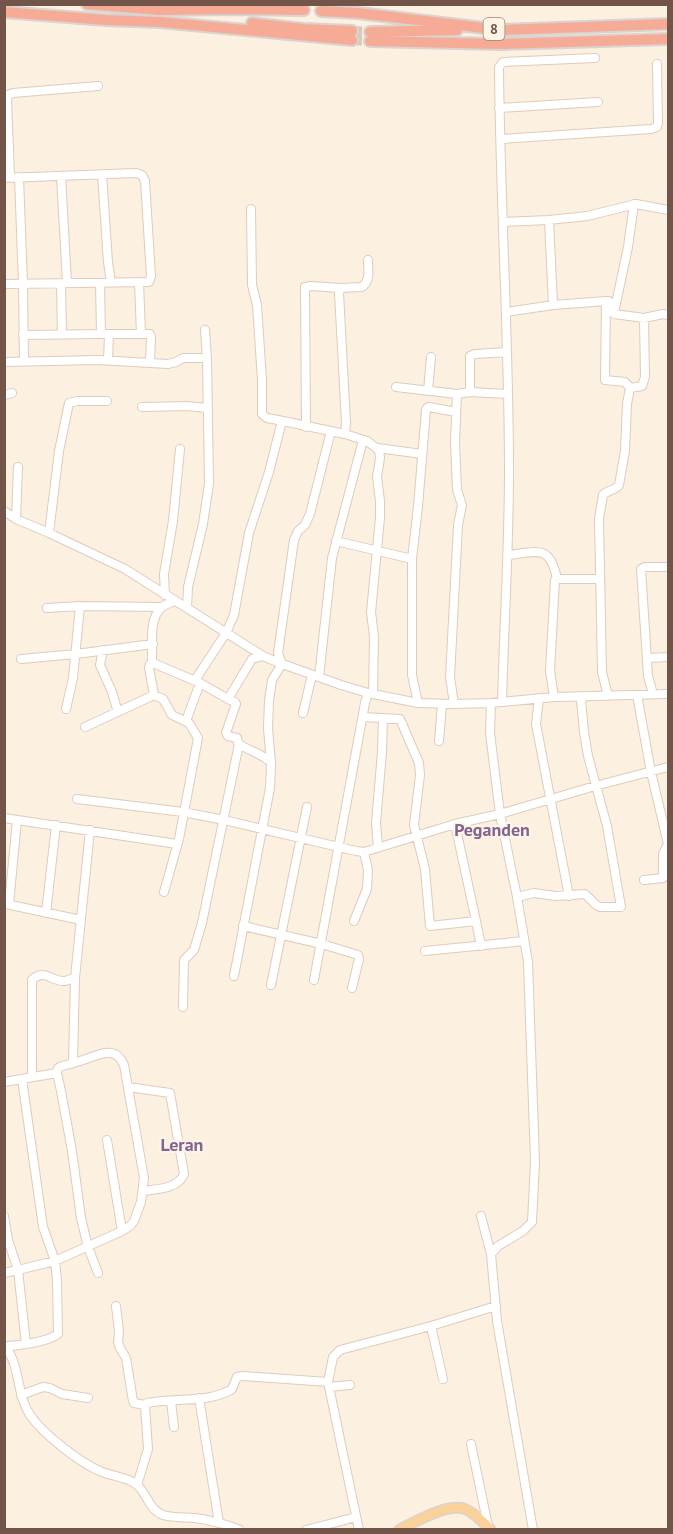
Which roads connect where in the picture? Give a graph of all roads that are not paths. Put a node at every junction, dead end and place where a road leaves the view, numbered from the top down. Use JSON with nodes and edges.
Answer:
{"nodes":[{"id":1,"x":87,"y":4,"type":"edge"},
{"id":2,"x":160,"y":10,"type":"junction"},
{"id":3,"x":304,"y":10,"type":"dead end"},
{"id":4,"x":321,"y":11,"type":"dead end"},
{"id":5,"x":4,"y":12,"type":"edge"},
{"id":6,"x":669,"y":24,"type":"edge"},
{"id":7,"x":501,"y":30,"type":"junction"},
{"id":8,"x":669,"y":39,"type":"edge"},
{"id":9,"x":595,"y":58,"type":"dead end"},
{"id":10,"x":657,"y":64,"type":"dead end"},
{"id":11,"x":98,"y":86,"type":"dead end"},
{"id":12,"x":598,"y":102,"type":"dead end"},
{"id":13,"x":499,"y":108,"type":"junction"},
{"id":14,"x":501,"y":139,"type":"junction"},
{"id":15,"x":102,"y":174,"type":"junction"},
{"id":16,"x":61,"y":176,"type":"junction"},
{"id":17,"x":7,"y":177,"type":"edge"},
{"id":18,"x":19,"y":177,"type":"junction"},
{"id":19,"x":634,"y":204,"type":"junction"},
{"id":20,"x":251,"y":209,"type":"dead end"},
{"id":21,"x":669,"y":210,"type":"edge"},
{"id":22,"x":549,"y":220,"type":"junction"},
{"id":23,"x":504,"y":222,"type":"junction"},
{"id":24,"x":368,"y":260,"type":"dead end"},
{"id":25,"x":111,"y":282,"type":"junction"},
{"id":26,"x":139,"y":282,"type":"junction"},
{"id":27,"x":100,"y":283,"type":"junction"},
{"id":28,"x":4,"y":284,"type":"edge"},
{"id":29,"x":23,"y":284,"type":"junction"},
{"id":30,"x":64,"y":284,"type":"junction"},
{"id":31,"x":341,"y":288,"type":"junction"},
{"id":32,"x":606,"y":301,"type":"junction"},
{"id":33,"x":553,"y":305,"type":"junction"},
{"id":34,"x":506,"y":312,"type":"junction"},
{"id":35,"x":614,"y":314,"type":"junction"},
{"id":36,"x":669,"y":315,"type":"edge"},
{"id":37,"x":644,"y":318,"type":"junction"},
{"id":38,"x":205,"y":330,"type":"dead end"},
{"id":39,"x":62,"y":334,"type":"junction"},
{"id":40,"x":105,"y":334,"type":"junction"},
{"id":41,"x":141,"y":334,"type":"junction"},
{"id":42,"x":23,"y":335,"type":"junction"},
{"id":43,"x":507,"y":352,"type":"junction"},
{"id":44,"x":430,"y":357,"type":"dead end"},
{"id":45,"x":207,"y":358,"type":"junction"},
{"id":46,"x":108,"y":361,"type":"junction"},
{"id":47,"x":24,"y":362,"type":"junction"},
{"id":48,"x":150,"y":362,"type":"junction"},
{"id":49,"x":4,"y":363,"type":"edge"},
{"id":50,"x":396,"y":387,"type":"dead end"},
{"id":51,"x":630,"y":388,"type":"junction"},
{"id":52,"x":428,"y":391,"type":"junction"},
{"id":53,"x":470,"y":392,"type":"junction"},
{"id":54,"x":457,"y":394,"type":"junction"},
{"id":55,"x":508,"y":394,"type":"junction"},
{"id":56,"x":107,"y":400,"type":"dead end"},
{"id":57,"x":142,"y":407,"type":"dead end"},
{"id":58,"x":208,"y":408,"type":"junction"},
{"id":59,"x":456,"y":412,"type":"junction"},
{"id":60,"x":282,"y":421,"type":"junction"},
{"id":61,"x":306,"y":427,"type":"junction"},
{"id":62,"x":331,"y":431,"type":"junction"},
{"id":63,"x":345,"y":434,"type":"junction"},
{"id":64,"x":363,"y":440,"type":"junction"},
{"id":65,"x":378,"y":448,"type":"junction"},
{"id":66,"x":180,"y":449,"type":"dead end"},
{"id":67,"x":422,"y":454,"type":"junction"},
{"id":68,"x":18,"y":467,"type":"dead end"},
{"id":69,"x":4,"y":512,"type":"edge"},
{"id":70,"x":16,"y":519,"type":"junction"},
{"id":71,"x":49,"y":532,"type":"junction"},
{"id":72,"x":336,"y":541,"type":"junction"},
{"id":73,"x":376,"y":551,"type":"junction"},
{"id":74,"x":508,"y":555,"type":"junction"},
{"id":75,"x":412,"y":559,"type":"junction"},
{"id":76,"x":669,"y":567,"type":"edge"},
{"id":77,"x":557,"y":579,"type":"junction"},
{"id":78,"x":600,"y":579,"type":"junction"},
{"id":79,"x":165,"y":595,"type":"junction"},
{"id":80,"x":175,"y":601,"type":"junction"},
{"id":81,"x":80,"y":606,"type":"junction"},
{"id":82,"x":161,"y":607,"type":"junction"},
{"id":83,"x":47,"y":608,"type":"dead end"},
{"id":84,"x":187,"y":608,"type":"junction"},
{"id":85,"x":226,"y":633,"type":"junction"},
{"id":86,"x":153,"y":644,"type":"junction"},
{"id":87,"x":103,"y":650,"type":"junction"},
{"id":88,"x":76,"y":654,"type":"junction"},
{"id":89,"x":262,"y":656,"type":"junction"},
{"id":90,"x":669,"y":657,"type":"edge"},
{"id":91,"x":648,"y":658,"type":"junction"},
{"id":92,"x":21,"y":659,"type":"dead end"},
{"id":93,"x":152,"y":663,"type":"junction"},
{"id":94,"x":282,"y":664,"type":"junction"},
{"id":95,"x":316,"y":676,"type":"junction"},
{"id":96,"x":198,"y":681,"type":"junction"},
{"id":97,"x":370,"y":694,"type":"junction"},
{"id":98,"x":653,"y":694,"type":"junction"},
{"id":99,"x":669,"y":694,"type":"edge"},
{"id":100,"x":154,"y":695,"type":"junction"},
{"id":101,"x":637,"y":695,"type":"junction"},
{"id":102,"x":585,"y":696,"type":"junction"},
{"id":103,"x":608,"y":696,"type":"junction"},
{"id":104,"x":554,"y":697,"type":"junction"},
{"id":105,"x":539,"y":698,"type":"junction"},
{"id":106,"x":228,"y":699,"type":"junction"},
{"id":107,"x":502,"y":702,"type":"junction"},
{"id":108,"x":418,"y":703,"type":"junction"},
{"id":109,"x":491,"y":703,"type":"junction"},
{"id":110,"x":442,"y":704,"type":"junction"},
{"id":111,"x":454,"y":704,"type":"junction"},
{"id":112,"x":66,"y":709,"type":"dead end"},
{"id":113,"x":118,"y":712,"type":"junction"},
{"id":114,"x":303,"y":714,"type":"dead end"},
{"id":115,"x":363,"y":717,"type":"junction"},
{"id":116,"x":383,"y":718,"type":"junction"},
{"id":117,"x":186,"y":721,"type":"junction"},
{"id":118,"x":85,"y":727,"type":"dead end"},
{"id":119,"x":439,"y":741,"type":"dead end"},
{"id":120,"x":239,"y":744,"type":"junction"},
{"id":121,"x":271,"y":764,"type":"junction"},
{"id":122,"x":669,"y":767,"type":"edge"},
{"id":123,"x":651,"y":772,"type":"junction"},
{"id":124,"x":595,"y":786,"type":"junction"},
{"id":125,"x":77,"y":799,"type":"dead end"},
{"id":126,"x":551,"y":800,"type":"junction"},
{"id":127,"x":307,"y":807,"type":"dead end"},
{"id":128,"x":183,"y":812,"type":"junction"},
{"id":129,"x":500,"y":814,"type":"junction"},
{"id":130,"x":4,"y":818,"type":"edge"},
{"id":131,"x":17,"y":820,"type":"junction"},
{"id":132,"x":224,"y":820,"type":"junction"},
{"id":133,"x":455,"y":824,"type":"junction"},
{"id":134,"x":56,"y":825,"type":"junction"},
{"id":135,"x":262,"y":829,"type":"junction"},
{"id":136,"x":90,"y":830,"type":"junction"},
{"id":137,"x":417,"y":837,"type":"junction"},
{"id":138,"x":300,"y":839,"type":"junction"},
{"id":139,"x":177,"y":844,"type":"junction"},
{"id":140,"x":339,"y":847,"type":"junction"},
{"id":141,"x":378,"y":847,"type":"junction"},
{"id":142,"x":364,"y":852,"type":"junction"},
{"id":143,"x":644,"y":880,"type":"dead end"},
{"id":144,"x":164,"y":892,"type":"dead end"},
{"id":145,"x":569,"y":896,"type":"junction"},
{"id":146,"x":518,"y":897,"type":"junction"},
{"id":147,"x":7,"y":904,"type":"edge"},
{"id":148,"x":46,"y":913,"type":"junction"},
{"id":149,"x":81,"y":920,"type":"junction"},
{"id":150,"x":354,"y":921,"type":"dead end"},
{"id":151,"x":476,"y":921,"type":"junction"},
{"id":152,"x":243,"y":926,"type":"junction"},
{"id":153,"x":281,"y":935,"type":"junction"},
{"id":154,"x":524,"y":941,"type":"junction"},
{"id":155,"x":322,"y":944,"type":"junction"},
{"id":156,"x":481,"y":946,"type":"junction"},
{"id":157,"x":425,"y":951,"type":"dead end"},
{"id":158,"x":234,"y":976,"type":"dead end"},
{"id":159,"x":75,"y":978,"type":"junction"},
{"id":160,"x":314,"y":980,"type":"dead end"},
{"id":161,"x":271,"y":985,"type":"dead end"},
{"id":162,"x":352,"y":988,"type":"dead end"},
{"id":163,"x":183,"y":1007,"type":"dead end"},
{"id":164,"x":73,"y":1063,"type":"junction"},
{"id":165,"x":57,"y":1073,"type":"junction"},
{"id":166,"x":32,"y":1077,"type":"junction"},
{"id":167,"x":22,"y":1078,"type":"junction"},
{"id":168,"x":4,"y":1082,"type":"edge"},
{"id":169,"x":128,"y":1087,"type":"junction"},
{"id":170,"x":107,"y":1140,"type":"dead end"},
{"id":171,"x":143,"y":1191,"type":"junction"},
{"id":172,"x":4,"y":1216,"type":"edge"},
{"id":173,"x":481,"y":1216,"type":"dead end"},
{"id":174,"x":122,"y":1232,"type":"junction"},
{"id":175,"x":88,"y":1247,"type":"junction"},
{"id":176,"x":491,"y":1254,"type":"junction"},
{"id":177,"x":55,"y":1261,"type":"junction"},
{"id":178,"x":18,"y":1270,"type":"junction"},
{"id":179,"x":4,"y":1273,"type":"edge"},
{"id":180,"x":98,"y":1273,"type":"dead end"},
{"id":181,"x":116,"y":1306,"type":"dead end"},
{"id":182,"x":496,"y":1306,"type":"junction"},
{"id":183,"x":431,"y":1326,"type":"junction"},
{"id":184,"x":26,"y":1344,"type":"junction"},
{"id":185,"x":5,"y":1346,"type":"edge"},
{"id":186,"x":443,"y":1379,"type":"dead end"},
{"id":187,"x":328,"y":1385,"type":"junction"},
{"id":188,"x":350,"y":1385,"type":"dead end"},
{"id":189,"x":21,"y":1395,"type":"junction"},
{"id":190,"x":88,"y":1398,"type":"dead end"},
{"id":191,"x":199,"y":1398,"type":"junction"},
{"id":192,"x":171,"y":1401,"type":"junction"},
{"id":193,"x":145,"y":1405,"type":"junction"},
{"id":194,"x":174,"y":1427,"type":"dead end"},
{"id":195,"x":471,"y":1444,"type":"dead end"},
{"id":196,"x":137,"y":1485,"type":"junction"},
{"id":197,"x":356,"y":1517,"type":"junction"},
{"id":198,"x":219,"y":1522,"type":"junction"},
{"id":199,"x":413,"y":1526,"type":"edge"},
{"id":200,"x":489,"y":1528,"type":"edge"},
{"id":201,"x":240,"y":1530,"type":"edge"},
{"id":202,"x":306,"y":1530,"type":"edge"},
{"id":203,"x":359,"y":1530,"type":"edge"},
{"id":204,"x":399,"y":1530,"type":"edge"},
{"id":205,"x":533,"y":1530,"type":"edge"}],
"edges":[{"from":1,"to":2,"type":"highway"},
{"from":2,"to":3,"type":"highway"},
{"from":2,"to":5,"type":"highway"},
{"from":4,"to":7,"type":"highway","number":"8"},
{"from":6,"to":7,"type":"highway","number":"8"},
{"from":7,"to":8,"type":"highway","number":"8"},
{"from":9,"to":13,"type":"street"},
{"from":10,"to":14,"type":"street"},
{"from":11,"to":17,"type":"street"},
{"from":12,"to":13,"type":"street"},
{"from":13,"to":14,"type":"street"},
{"from":14,"to":23,"type":"street"},
{"from":15,"to":16,"type":"street"},
{"from":15,"to":25,"type":"street"},
{"from":15,"to":26,"type":"street"},
{"from":16,"to":18,"type":"street"},
{"from":16,"to":30,"type":"street"},
{"from":17,"to":18,"type":"street"},
{"from":18,"to":29,"type":"street"},
{"from":19,"to":21,"type":"street"},
{"from":19,"to":22,"type":"street"},
{"from":19,"to":35,"type":"street"},
{"from":20,"to":60,"type":"street"},
{"from":22,"to":23,"type":"street"},
{"from":22,"to":33,"type":"street"},
{"from":23,"to":34,"type":"street"},
{"from":24,"to":31,"type":"street"},
{"from":25,"to":26,"type":"street"},
{"from":25,"to":27,"type":"street"},
{"from":26,"to":41,"type":"street"},
{"from":27,"to":30,"type":"street"},
{"from":27,"to":40,"type":"street"},
{"from":28,"to":29,"type":"street"},
{"from":29,"to":30,"type":"street"},
{"from":29,"to":42,"type":"street"},
{"from":30,"to":39,"type":"street"},
{"from":31,"to":61,"type":"street"},
{"from":31,"to":63,"type":"street"},
{"from":32,"to":33,"type":"street"},
{"from":32,"to":35,"type":"street"},
{"from":32,"to":51,"type":"street"},
{"from":33,"to":34,"type":"street"},
{"from":34,"to":43,"type":"street"},
{"from":35,"to":37,"type":"street"},
{"from":36,"to":37,"type":"street"},
{"from":37,"to":51,"type":"street"},
{"from":38,"to":45,"type":"street"},
{"from":39,"to":40,"type":"street"},
{"from":39,"to":42,"type":"street"},
{"from":40,"to":41,"type":"street"},
{"from":40,"to":46,"type":"street"},
{"from":41,"to":48,"type":"street"},
{"from":42,"to":47,"type":"street"},
{"from":43,"to":53,"type":"street"},
{"from":43,"to":55,"type":"street"},
{"from":44,"to":52,"type":"street"},
{"from":45,"to":48,"type":"street"},
{"from":45,"to":58,"type":"street"},
{"from":46,"to":47,"type":"street"},
{"from":46,"to":48,"type":"street"},
{"from":47,"to":49,"type":"street"},
{"from":50,"to":52,"type":"street"},
{"from":51,"to":78,"type":"street"},
{"from":52,"to":54,"type":"street"},
{"from":53,"to":54,"type":"street"},
{"from":53,"to":55,"type":"street"},
{"from":54,"to":59,"type":"street"},
{"from":55,"to":74,"type":"street"},
{"from":56,"to":71,"type":"street"},
{"from":57,"to":58,"type":"street"},
{"from":58,"to":84,"type":"street"},
{"from":59,"to":67,"type":"street"},
{"from":59,"to":111,"type":"street"},
{"from":60,"to":61,"type":"street"},
{"from":60,"to":85,"type":"street"},
{"from":61,"to":62,"type":"street"},
{"from":62,"to":63,"type":"street"},
{"from":62,"to":94,"type":"street"},
{"from":63,"to":64,"type":"street"},
{"from":64,"to":65,"type":"street"},
{"from":64,"to":72,"type":"street"},
{"from":65,"to":67,"type":"street"},
{"from":65,"to":73,"type":"street"},
{"from":66,"to":79,"type":"street"},
{"from":67,"to":75,"type":"street"},
{"from":68,"to":70,"type":"street"},
{"from":69,"to":70,"type":"street"},
{"from":70,"to":71,"type":"street"},
{"from":71,"to":79,"type":"street"},
{"from":72,"to":73,"type":"street"},
{"from":72,"to":95,"type":"street"},
{"from":73,"to":75,"type":"street"},
{"from":73,"to":97,"type":"street"},
{"from":74,"to":77,"type":"street"},
{"from":74,"to":107,"type":"street"},
{"from":75,"to":108,"type":"street"},
{"from":76,"to":91,"type":"street"},
{"from":77,"to":78,"type":"street"},
{"from":77,"to":104,"type":"street"},
{"from":78,"to":103,"type":"street"},
{"from":79,"to":80,"type":"street"},
{"from":80,"to":82,"type":"street"},
{"from":80,"to":84,"type":"street"},
{"from":81,"to":82,"type":"street"},
{"from":81,"to":83,"type":"street"},
{"from":81,"to":88,"type":"street"},
{"from":82,"to":86,"type":"street"},
{"from":84,"to":85,"type":"street"},
{"from":85,"to":89,"type":"street"},
{"from":85,"to":96,"type":"street"},
{"from":86,"to":87,"type":"street"},
{"from":86,"to":93,"type":"street"},
{"from":87,"to":88,"type":"street"},
{"from":87,"to":113,"type":"street"},
{"from":88,"to":92,"type":"street"},
{"from":88,"to":112,"type":"street"},
{"from":89,"to":94,"type":"street"},
{"from":89,"to":106,"type":"street"},
{"from":90,"to":91,"type":"street"},
{"from":91,"to":98,"type":"street"},
{"from":93,"to":96,"type":"street"},
{"from":93,"to":100,"type":"street"},
{"from":94,"to":95,"type":"street"},
{"from":94,"to":121,"type":"street"},
{"from":95,"to":97,"type":"street"},
{"from":95,"to":114,"type":"street"},
{"from":96,"to":106,"type":"street"},
{"from":96,"to":117,"type":"street"},
{"from":97,"to":108,"type":"street"},
{"from":97,"to":115,"type":"street"},
{"from":98,"to":99,"type":"street"},
{"from":98,"to":101,"type":"street"},
{"from":100,"to":113,"type":"street"},
{"from":100,"to":117,"type":"street"},
{"from":101,"to":103,"type":"street"},
{"from":101,"to":123,"type":"street"},
{"from":102,"to":103,"type":"street"},
{"from":102,"to":104,"type":"street"},
{"from":102,"to":124,"type":"street"},
{"from":104,"to":105,"type":"street"},
{"from":105,"to":107,"type":"street"},
{"from":105,"to":126,"type":"street"},
{"from":106,"to":120,"type":"street"},
{"from":107,"to":109,"type":"street"},
{"from":108,"to":110,"type":"street"},
{"from":109,"to":111,"type":"street"},
{"from":109,"to":129,"type":"street"},
{"from":110,"to":111,"type":"street"},
{"from":110,"to":119,"type":"street"},
{"from":113,"to":118,"type":"street"},
{"from":115,"to":116,"type":"street"},
{"from":115,"to":140,"type":"street"},
{"from":116,"to":137,"type":"street"},
{"from":116,"to":141,"type":"street"},
{"from":117,"to":128,"type":"street"},
{"from":120,"to":121,"type":"street"},
{"from":120,"to":132,"type":"street"},
{"from":121,"to":135,"type":"street"},
{"from":122,"to":123,"type":"street"},
{"from":123,"to":124,"type":"street"},
{"from":123,"to":143,"type":"street"},
{"from":124,"to":126,"type":"street"},
{"from":124,"to":145,"type":"street"},
{"from":125,"to":128,"type":"street"},
{"from":126,"to":129,"type":"street"},
{"from":126,"to":145,"type":"street"},
{"from":127,"to":138,"type":"street"},
{"from":128,"to":132,"type":"street"},
{"from":128,"to":139,"type":"street"},
{"from":129,"to":133,"type":"street"},
{"from":129,"to":146,"type":"street"},
{"from":130,"to":131,"type":"street"},
{"from":131,"to":134,"type":"street"},
{"from":131,"to":147,"type":"street"},
{"from":132,"to":135,"type":"street"},
{"from":132,"to":163,"type":"street"},
{"from":133,"to":137,"type":"street"},
{"from":133,"to":151,"type":"street"},
{"from":134,"to":136,"type":"street"},
{"from":134,"to":148,"type":"street"},
{"from":135,"to":138,"type":"street"},
{"from":135,"to":152,"type":"street"},
{"from":136,"to":139,"type":"street"},
{"from":136,"to":149,"type":"street"},
{"from":137,"to":141,"type":"street"},
{"from":137,"to":151,"type":"street"},
{"from":138,"to":140,"type":"street"},
{"from":138,"to":153,"type":"street"},
{"from":139,"to":144,"type":"street"},
{"from":140,"to":142,"type":"street"},
{"from":140,"to":155,"type":"street"},
{"from":141,"to":142,"type":"street"},
{"from":142,"to":150,"type":"street"},
{"from":145,"to":146,"type":"street"},
{"from":146,"to":154,"type":"street"},
{"from":147,"to":148,"type":"street"},
{"from":148,"to":149,"type":"street"},
{"from":149,"to":159,"type":"street"},
{"from":151,"to":156,"type":"street"},
{"from":152,"to":153,"type":"street"},
{"from":152,"to":158,"type":"street"},
{"from":153,"to":155,"type":"street"},
{"from":153,"to":161,"type":"street"},
{"from":154,"to":156,"type":"street"},
{"from":154,"to":176,"type":"street"},
{"from":155,"to":160,"type":"street"},
{"from":155,"to":162,"type":"street"},
{"from":156,"to":157,"type":"street"},
{"from":159,"to":164,"type":"street"},
{"from":159,"to":166,"type":"street"},
{"from":164,"to":165,"type":"street"},
{"from":164,"to":169,"type":"street"},
{"from":165,"to":166,"type":"street"},
{"from":165,"to":175,"type":"street"},
{"from":166,"to":167,"type":"street"},
{"from":167,"to":168,"type":"street"},
{"from":167,"to":177,"type":"street"},
{"from":169,"to":171,"type":"street"},
{"from":169,"to":171,"type":"street"},
{"from":170,"to":174,"type":"street"},
{"from":171,"to":174,"type":"street"},
{"from":172,"to":178,"type":"street"},
{"from":173,"to":176,"type":"street"},
{"from":174,"to":175,"type":"street"},
{"from":175,"to":177,"type":"street"},
{"from":175,"to":180,"type":"street"},
{"from":176,"to":182,"type":"street"},
{"from":177,"to":178,"type":"street"},
{"from":177,"to":184,"type":"street"},
{"from":178,"to":179,"type":"street"},
{"from":178,"to":184,"type":"street"},
{"from":181,"to":193,"type":"street"},
{"from":182,"to":183,"type":"street"},
{"from":182,"to":205,"type":"street"},
{"from":183,"to":186,"type":"street"},
{"from":183,"to":187,"type":"street"},
{"from":184,"to":185,"type":"street"},
{"from":185,"to":189,"type":"street"},
{"from":187,"to":188,"type":"street"},
{"from":187,"to":191,"type":"street"},
{"from":187,"to":197,"type":"street"},
{"from":189,"to":190,"type":"street"},
{"from":189,"to":196,"type":"street"},
{"from":191,"to":192,"type":"street"},
{"from":191,"to":198,"type":"street"},
{"from":192,"to":193,"type":"street"},
{"from":192,"to":194,"type":"street"},
{"from":193,"to":196,"type":"street"},
{"from":195,"to":200,"type":"street"},
{"from":196,"to":198,"type":"street"},
{"from":197,"to":202,"type":"street"},
{"from":197,"to":203,"type":"street"},
{"from":198,"to":201,"type":"street"},
{"from":199,"to":200,"type":"main road"},
{"from":199,"to":204,"type":"main road"}]}
